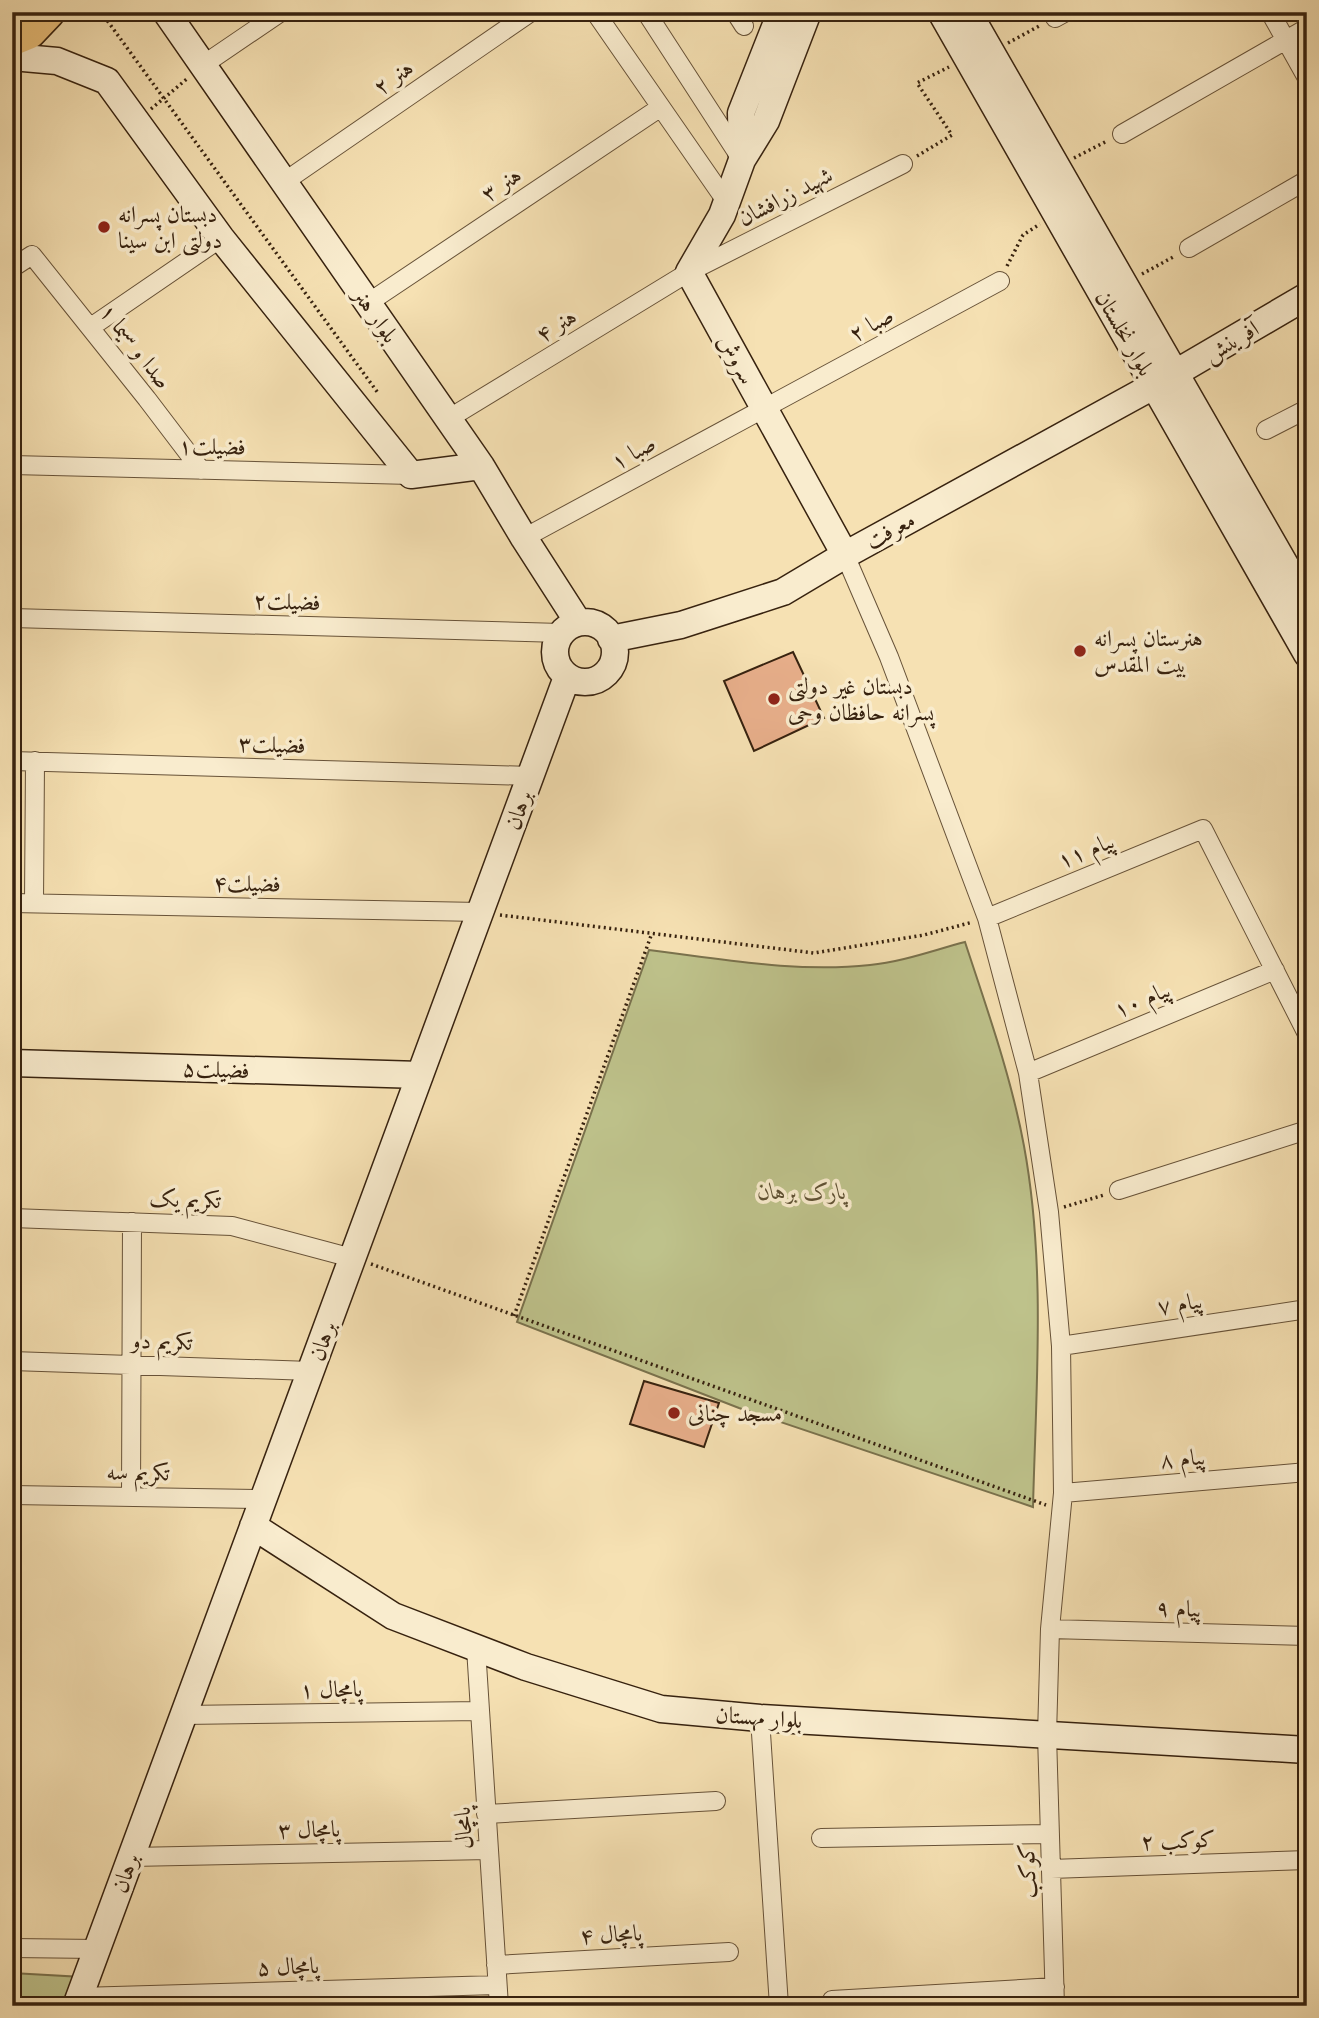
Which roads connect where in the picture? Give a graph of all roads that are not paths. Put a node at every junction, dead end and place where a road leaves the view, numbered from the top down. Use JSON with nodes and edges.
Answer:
{"nodes":[{"id":1,"x":48,"y":12,"type":"edge"},
{"id":2,"x":166,"y":12,"type":"edge"},
{"id":3,"x":281,"y":12,"type":"edge"},
{"id":4,"x":531,"y":12,"type":"edge"},
{"id":5,"x":595,"y":12,"type":"edge"},
{"id":6,"x":646,"y":12,"type":"edge"},
{"id":7,"x":781,"y":12,"type":"edge"},
{"id":8,"x":808,"y":12,"type":"edge"},
{"id":9,"x":941,"y":12,"type":"edge"},
{"id":10,"x":968,"y":12,"type":"edge"},
{"id":11,"x":1270,"y":12,"type":"edge"},
{"id":12,"x":1307,"y":29,"type":"edge"},
{"id":13,"x":12,"y":39,"type":"edge"},
{"id":14,"x":1285,"y":41,"type":"junction"},
{"id":15,"x":12,"y":57,"type":"edge"},
{"id":16,"x":203,"y":65,"type":"junction"},
{"id":17,"x":1307,"y":78,"type":"edge"},
{"id":18,"x":661,"y":107,"type":"junction"},
{"id":19,"x":1122,"y":134,"type":"road end"},
{"id":20,"x":742,"y":160,"type":"junction"},
{"id":21,"x":903,"y":163,"type":"road end"},
{"id":22,"x":1307,"y":180,"type":"edge"},
{"id":23,"x":284,"y":182,"type":"junction"},
{"id":24,"x":726,"y":201,"type":"junction"},
{"id":25,"x":221,"y":238,"type":"junction"},
{"id":26,"x":1189,"y":248,"type":"road end"},
{"id":27,"x":12,"y":268,"type":"edge"},
{"id":28,"x":688,"y":271,"type":"junction"},
{"id":29,"x":1000,"y":281,"type":"road end"},
{"id":30,"x":1307,"y":296,"type":"edge"},
{"id":31,"x":368,"y":303,"type":"junction"},
{"id":32,"x":91,"y":327,"type":"junction"},
{"id":33,"x":1165,"y":379,"type":"junction"},
{"id":34,"x":1307,"y":409,"type":"edge"},
{"id":35,"x":765,"y":410,"type":"junction"},
{"id":36,"x":448,"y":419,"type":"junction"},
{"id":37,"x":1266,"y":430,"type":"dead end"},
{"id":38,"x":12,"y":466,"type":"edge"},
{"id":39,"x":481,"y":466,"type":"junction"},
{"id":40,"x":201,"y":470,"type":"junction"},
{"id":41,"x":411,"y":475,"type":"junction"},
{"id":42,"x":524,"y":538,"type":"junction"},
{"id":43,"x":845,"y":555,"type":"junction"},
{"id":44,"x":1307,"y":603,"type":"edge"},
{"id":45,"x":12,"y":618,"type":"edge"},
{"id":46,"x":570,"y":627,"type":"junction"},
{"id":47,"x":611,"y":639,"type":"junction"},
{"id":48,"x":1307,"y":654,"type":"edge"},
{"id":49,"x":567,"y":677,"type":"junction"},
{"id":50,"x":12,"y":761,"type":"edge"},
{"id":51,"x":36,"y":761,"type":"junction"},
{"id":52,"x":531,"y":776,"type":"junction"},
{"id":53,"x":12,"y":903,"type":"edge"},
{"id":54,"x":34,"y":903,"type":"junction"},
{"id":55,"x":480,"y":912,"type":"junction"},
{"id":56,"x":987,"y":918,"type":"junction"},
{"id":57,"x":1275,"y":970,"type":"junction"},
{"id":58,"x":1307,"y":1034,"type":"edge"},
{"id":59,"x":12,"y":1063,"type":"edge"},
{"id":60,"x":1028,"y":1073,"type":"junction"},
{"id":61,"x":420,"y":1075,"type":"junction"},
{"id":62,"x":1307,"y":1130,"type":"edge"},
{"id":63,"x":1119,"y":1190,"type":"road end"},
{"id":64,"x":12,"y":1218,"type":"edge"},
{"id":65,"x":132,"y":1222,"type":"junction"},
{"id":66,"x":352,"y":1258,"type":"junction"},
{"id":67,"x":1307,"y":1308,"type":"edge"},
{"id":68,"x":1061,"y":1346,"type":"junction"},
{"id":69,"x":12,"y":1361,"type":"edge"},
{"id":70,"x":131,"y":1365,"type":"junction"},
{"id":71,"x":311,"y":1371,"type":"junction"},
{"id":72,"x":1307,"y":1472,"type":"edge"},
{"id":73,"x":12,"y":1495,"type":"edge"},
{"id":74,"x":131,"y":1497,"type":"junction"},
{"id":75,"x":263,"y":1499,"type":"junction"},
{"id":76,"x":1062,"y":1502,"type":"junction"},
{"id":77,"x":253,"y":1526,"type":"junction"},
{"id":78,"x":1050,"y":1629,"type":"junction"},
{"id":79,"x":1307,"y":1636,"type":"edge"},
{"id":80,"x":476,"y":1648,"type":"junction"},
{"id":81,"x":480,"y":1711,"type":"junction"},
{"id":82,"x":183,"y":1715,"type":"junction"},
{"id":83,"x":760,"y":1718,"type":"junction"},
{"id":84,"x":1047,"y":1735,"type":"junction"},
{"id":85,"x":1307,"y":1751,"type":"edge"},
{"id":86,"x":716,"y":1801,"type":"dead end"},
{"id":87,"x":486,"y":1814,"type":"junction"},
{"id":88,"x":1050,"y":1834,"type":"junction"},
{"id":89,"x":821,"y":1838,"type":"dead end"},
{"id":90,"x":489,"y":1850,"type":"junction"},
{"id":91,"x":131,"y":1857,"type":"junction"},
{"id":92,"x":1307,"y":1860,"type":"edge"},
{"id":93,"x":1051,"y":1869,"type":"junction"},
{"id":94,"x":12,"y":1948,"type":"edge"},
{"id":95,"x":97,"y":1949,"type":"junction"},
{"id":96,"x":729,"y":1952,"type":"dead end"},
{"id":97,"x":496,"y":1965,"type":"junction"},
{"id":98,"x":497,"y":1985,"type":"junction"},
{"id":99,"x":1055,"y":1987,"type":"junction"},
{"id":100,"x":832,"y":2000,"type":"dead end"},
{"id":101,"x":78,"y":2001,"type":"edge"},
{"id":102,"x":499,"y":2006,"type":"edge"},
{"id":103,"x":779,"y":2006,"type":"edge"},
{"id":104,"x":1055,"y":2006,"type":"edge"}],
"edges":[{"from":1,"to":13,"type":"highway"},
{"from":2,"to":16,"type":"street","name":"بلوار هنر"},
{"from":3,"to":16,"type":"street"},
{"from":4,"to":23,"type":"street","name":"هنر ۲"},
{"from":5,"to":18,"type":"street"},
{"from":6,"to":20,"type":"street"},
{"from":7,"to":20,"type":"street"},
{"from":8,"to":20,"type":"street"},
{"from":9,"to":33,"type":"street","name":"بلوار نخلستان"},
{"from":10,"to":33,"type":"street","name":"بلوار نخلستان"},
{"from":11,"to":14,"type":"street"},
{"from":12,"to":14,"type":"street"},
{"from":14,"to":17,"type":"street"},
{"from":14,"to":19,"type":"street"},
{"from":15,"to":25,"type":"street"},
{"from":16,"to":23,"type":"street","name":"بلوار هنر"},
{"from":18,"to":24,"type":"street"},
{"from":18,"to":31,"type":"street","name":"هنر ۳"},
{"from":20,"to":24,"type":"street"},
{"from":21,"to":28,"type":"street","name":"شهید زرافشان"},
{"from":22,"to":26,"type":"street"},
{"from":23,"to":31,"type":"street","name":"بلوار هنر"},
{"from":24,"to":28,"type":"street"},
{"from":25,"to":32,"type":"street"},
{"from":25,"to":41,"type":"street"},
{"from":27,"to":32,"type":"street","name":"صدا و سیما ۱"},
{"from":28,"to":35,"type":"street","name":"سروش"},
{"from":28,"to":36,"type":"street","name":"هنر ۴"},
{"from":29,"to":35,"type":"street","name":"صبا ۲"},
{"from":30,"to":33,"type":"street","name":"آفرینش"},
{"from":31,"to":36,"type":"street","name":"بلوار هنر"},
{"from":32,"to":40,"type":"street","name":"صدا و سیما ۱"},
{"from":33,"to":43,"type":"street","name":"معرفت"},
{"from":33,"to":44,"type":"street","name":"بلوار نخلستان"},
{"from":33,"to":48,"type":"street","name":"بلوار نخلستان"},
{"from":34,"to":37,"type":"street"},
{"from":35,"to":42,"type":"street","name":"صبا ۱"},
{"from":35,"to":43,"type":"street","name":"سروش"},
{"from":36,"to":39,"type":"street","name":"بلوار هنر"},
{"from":38,"to":40,"type":"street","name":"فضیلت۱"},
{"from":39,"to":41,"type":"street"},
{"from":39,"to":42,"type":"street","name":"بلوار هنر"},
{"from":40,"to":41,"type":"street","name":"فضیلت۱"},
{"from":42,"to":46,"type":"street","name":"بلوار هنر"},
{"from":43,"to":47,"type":"street","name":"معرفت"},
{"from":43,"to":56,"type":"street","name":"کوکب"},
{"from":45,"to":46,"type":"street","name":"فضیلت۲"},
{"from":46,"to":47,"type":"street"},
{"from":46,"to":49,"type":"street"},
{"from":47,"to":49,"type":"street"},
{"from":49,"to":52,"type":"street","name":"برهان"},
{"from":50,"to":51,"type":"street","name":"فضیلت۳"},
{"from":51,"to":52,"type":"street","name":"فضیلت۳"},
{"from":51,"to":54,"type":"street"},
{"from":52,"to":55,"type":"street","name":"برهان"},
{"from":53,"to":54,"type":"street","name":"فضیلت۴"},
{"from":54,"to":55,"type":"street","name":"فضیلت۴"},
{"from":55,"to":61,"type":"street","name":"برهان"},
{"from":56,"to":57,"type":"street","name":"پیام ۱۱"},
{"from":56,"to":60,"type":"street","name":"کوکب"},
{"from":57,"to":58,"type":"street"},
{"from":57,"to":60,"type":"street","name":"پیام ۱۰"},
{"from":59,"to":61,"type":"street","name":"فضیلت۵"},
{"from":60,"to":68,"type":"street","name":"کوکب"},
{"from":61,"to":66,"type":"street","name":"برهان"},
{"from":62,"to":63,"type":"street"},
{"from":64,"to":65,"type":"street","name":"تکریم یک"},
{"from":65,"to":66,"type":"street","name":"تکریم یک"},
{"from":65,"to":70,"type":"street"},
{"from":66,"to":71,"type":"street","name":"برهان"},
{"from":67,"to":68,"type":"street","name":"پیام ۷"},
{"from":68,"to":76,"type":"street","name":"کوکب"},
{"from":69,"to":70,"type":"street","name":"تکریم دو"},
{"from":70,"to":71,"type":"street","name":"تکریم دو"},
{"from":70,"to":74,"type":"street"},
{"from":71,"to":75,"type":"street","name":"برهان"},
{"from":72,"to":76,"type":"street","name":"پیام ۸"},
{"from":73,"to":74,"type":"street","name":"تکریم سه"},
{"from":74,"to":75,"type":"street","name":"تکریم سه"},
{"from":75,"to":77,"type":"street","name":"برهان"},
{"from":76,"to":78,"type":"street","name":"کوکب"},
{"from":77,"to":80,"type":"street","name":"بلوار مهستان"},
{"from":77,"to":82,"type":"street","name":"برهان"},
{"from":78,"to":79,"type":"street","name":"پیام ۹"},
{"from":78,"to":84,"type":"street","name":"کوکب"},
{"from":80,"to":81,"type":"street","name":"پامچال"},
{"from":80,"to":83,"type":"street","name":"بلوار مهستان"},
{"from":81,"to":82,"type":"street","name":"پامچال ۱"},
{"from":81,"to":87,"type":"street","name":"پامچال"},
{"from":82,"to":91,"type":"street","name":"برهان"},
{"from":83,"to":84,"type":"street","name":"بلوار مهستان"},
{"from":83,"to":103,"type":"street"},
{"from":84,"to":85,"type":"street","name":"بلوار مهستان"},
{"from":84,"to":88,"type":"street","name":"کوکب"},
{"from":86,"to":87,"type":"street"},
{"from":87,"to":90,"type":"street","name":"پامچال"},
{"from":88,"to":89,"type":"street"},
{"from":88,"to":93,"type":"street","name":"کوکب"},
{"from":90,"to":91,"type":"street","name":"پامچال ۳"},
{"from":90,"to":97,"type":"street","name":"پامچال"},
{"from":91,"to":95,"type":"street","name":"برهان"},
{"from":92,"to":93,"type":"street","name":"کوکب ۲"},
{"from":93,"to":99,"type":"street","name":"کوکب"},
{"from":94,"to":95,"type":"street"},
{"from":95,"to":101,"type":"street","name":"برهان"},
{"from":96,"to":97,"type":"street","name":"پامچال ۴"},
{"from":97,"to":98,"type":"street","name":"پامچال"},
{"from":98,"to":101,"type":"street","name":"پامچال ۵"},
{"from":98,"to":102,"type":"street","name":"پامچال"},
{"from":99,"to":100,"type":"street"},
{"from":99,"to":104,"type":"street","name":"کوکب"}]}
